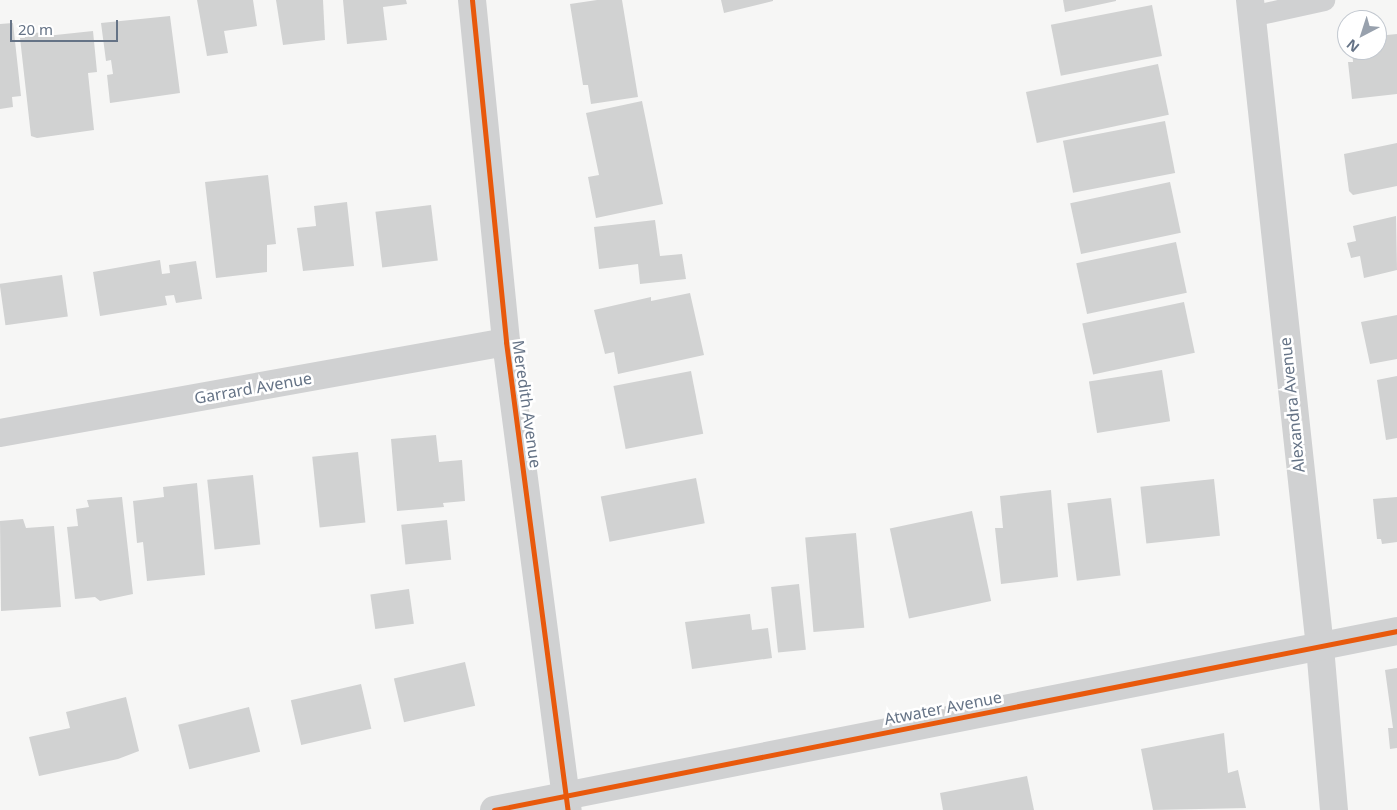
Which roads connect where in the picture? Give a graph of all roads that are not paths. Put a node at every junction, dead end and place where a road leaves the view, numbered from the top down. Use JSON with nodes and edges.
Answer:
{"nodes":[{"id":1,"x":472,"y":0,"type":"edge"},
{"id":2,"x":1324,"y":0,"type":"edge"},
{"id":3,"x":1251,"y":8,"type":"edge"},
{"id":4,"x":506,"y":342,"type":"junction"},
{"id":5,"x":0,"y":434,"type":"edge"},
{"id":6,"x":1397,"y":631,"type":"edge"},
{"id":7,"x":1320,"y":647,"type":"junction"},
{"id":8,"x":568,"y":802,"type":"edge"},
{"id":9,"x":494,"y":810,"type":"edge"},
{"id":10,"x":1334,"y":810,"type":"edge"}],
"edges":[{"from":1,"to":4,"type":"street","name":"Meredith Avenue"},
{"from":2,"to":3,"type":"lane"},
{"from":3,"to":7,"type":"street","name":"Alexandra Avenue"},
{"from":4,"to":5,"type":"street","name":"Garrard Avenue"},
{"from":4,"to":8,"type":"street","name":"Meredith Avenue"},
{"from":6,"to":7,"type":"street","name":"Atwater Avenue"},
{"from":7,"to":8,"type":"street","name":"Atwater Avenue"},
{"from":7,"to":10,"type":"street","name":"Alexandra Avenue"},
{"from":8,"to":9,"type":"street","name":"Atwater Avenue"}]}
